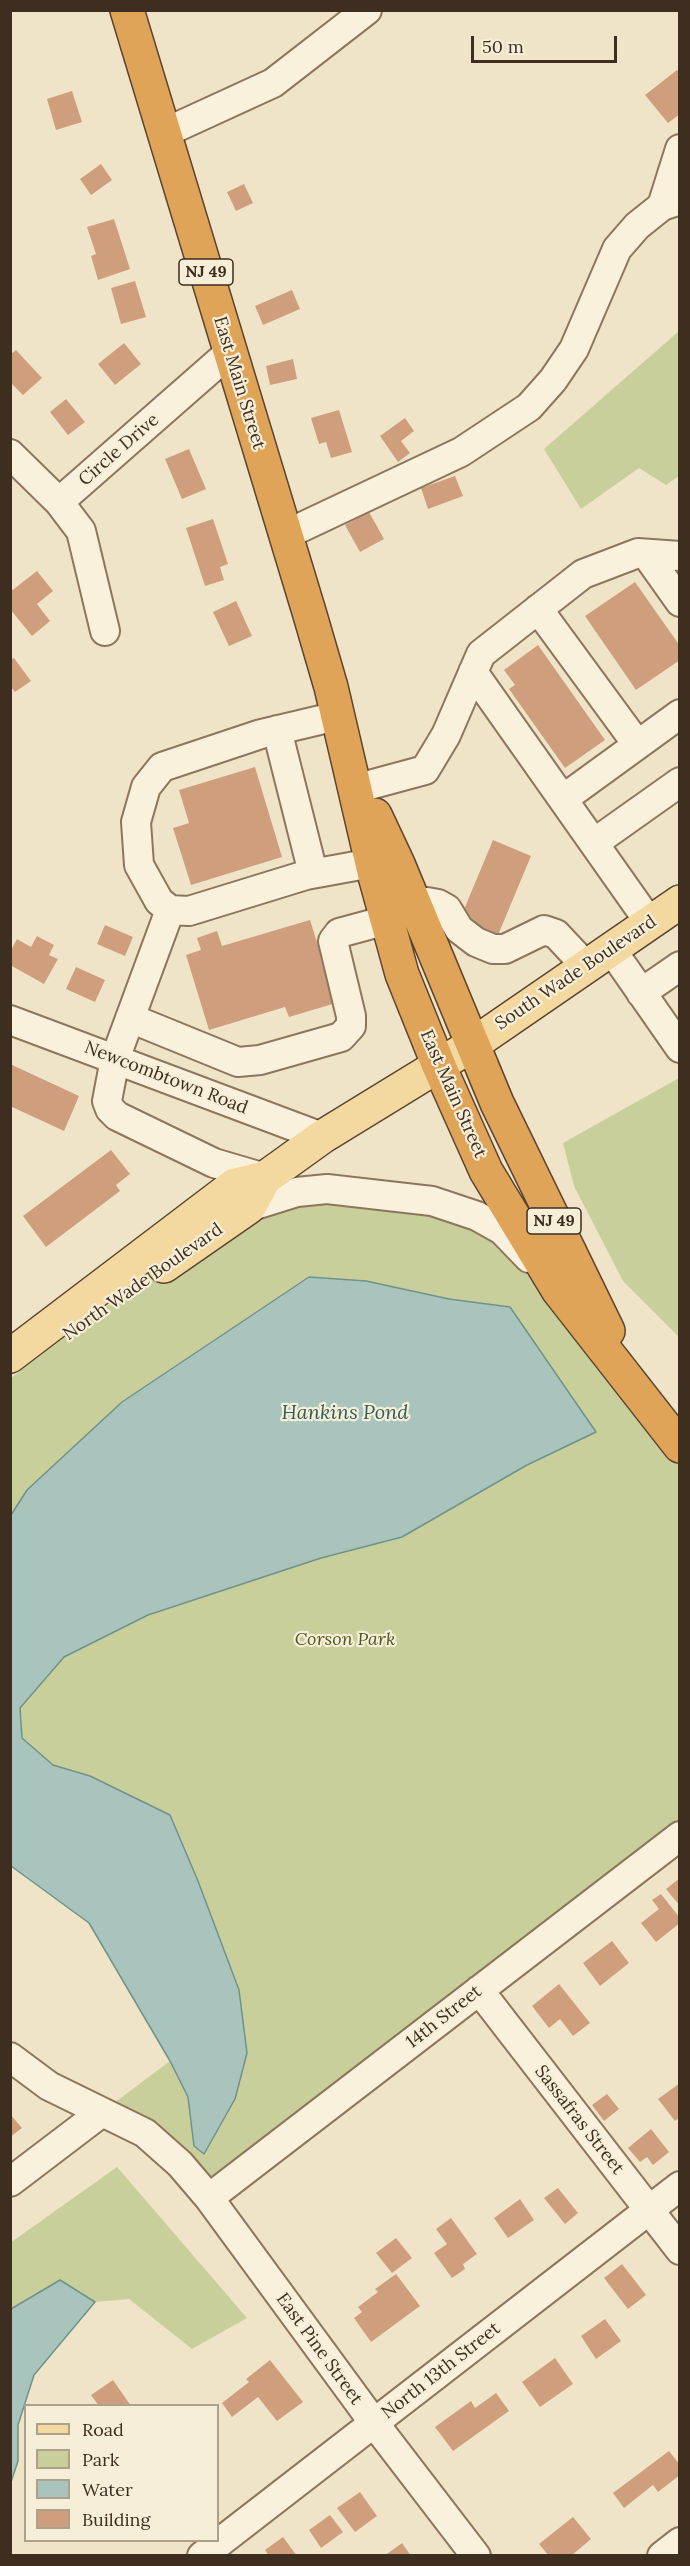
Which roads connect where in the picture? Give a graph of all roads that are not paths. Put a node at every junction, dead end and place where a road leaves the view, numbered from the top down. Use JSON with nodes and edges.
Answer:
{"nodes":[{"id":1,"x":367,"y":10,"type":"edge"},
{"id":2,"x":127,"y":11,"type":"edge"},
{"id":3,"x":165,"y":133,"type":"junction"},
{"id":4,"x":680,"y":149,"type":"edge"},
{"id":5,"x":671,"y":203,"type":"edge"},
{"id":6,"x":230,"y":352,"type":"junction"},
{"id":7,"x":10,"y":454,"type":"edge"},
{"id":8,"x":59,"y":502,"type":"junction"},
{"id":9,"x":285,"y":535,"type":"junction"},
{"id":10,"x":646,"y":554,"type":"junction"},
{"id":11,"x":680,"y":556,"type":"edge"},
{"id":12,"x":680,"y":602,"type":"edge"},
{"id":13,"x":538,"y":609,"type":"junction"},
{"id":14,"x":105,"y":631,"type":"dead end"},
{"id":15,"x":473,"y":672,"type":"junction"},
{"id":16,"x":680,"y":714,"type":"edge"},
{"id":17,"x":338,"y":716,"type":"junction"},
{"id":18,"x":277,"y":730,"type":"junction"},
{"id":19,"x":638,"y":744,"type":"junction"},
{"id":20,"x":347,"y":756,"type":"junction"},
{"id":21,"x":680,"y":782,"type":"edge"},
{"id":22,"x":362,"y":787,"type":"junction"},
{"id":23,"x":563,"y":799,"type":"junction"},
{"id":24,"x":594,"y":843,"type":"junction"},
{"id":25,"x":372,"y":863,"type":"junction"},
{"id":26,"x":313,"y":873,"type":"junction"},
{"id":27,"x":170,"y":910,"type":"junction"},
{"id":28,"x":670,"y":912,"type":"edge"},
{"id":29,"x":401,"y":913,"type":"junction"},
{"id":30,"x":598,"y":958,"type":"junction"},
{"id":31,"x":680,"y":966,"type":"edge"},
{"id":32,"x":641,"y":993,"type":"junction"},
{"id":33,"x":130,"y":1018,"type":"junction"},
{"id":34,"x":10,"y":1020,"type":"edge"},
{"id":35,"x":472,"y":1045,"type":"junction"},
{"id":36,"x":679,"y":1048,"type":"edge"},
{"id":37,"x":115,"y":1059,"type":"junction"},
{"id":38,"x":439,"y":1066,"type":"junction"},
{"id":39,"x":322,"y":1137,"type":"junction"},
{"id":40,"x":265,"y":1178,"type":"junction"},
{"id":41,"x":249,"y":1207,"type":"junction"},
{"id":42,"x":558,"y":1290,"type":"junction"},
{"id":43,"x":10,"y":1356,"type":"edge"},
{"id":44,"x":10,"y":1378,"type":"edge"},
{"id":45,"x":641,"y":1394,"type":"junction"},
{"id":46,"x":680,"y":1446,"type":"edge"},
{"id":47,"x":680,"y":1836,"type":"edge"},
{"id":48,"x":479,"y":1990,"type":"junction"},
{"id":49,"x":10,"y":2057,"type":"edge"},
{"id":50,"x":102,"y":2112,"type":"junction"},
{"id":51,"x":10,"y":2182,"type":"edge"},
{"id":52,"x":680,"y":2186,"type":"edge"},
{"id":53,"x":209,"y":2198,"type":"junction"},
{"id":54,"x":648,"y":2210,"type":"junction"},
{"id":55,"x":680,"y":2250,"type":"edge"},
{"id":56,"x":374,"y":2423,"type":"junction"},
{"id":57,"x":680,"y":2542,"type":"edge"},
{"id":58,"x":202,"y":2556,"type":"edge"},
{"id":59,"x":476,"y":2556,"type":"edge"},
{"id":60,"x":662,"y":2556,"type":"edge"}],
"edges":[{"from":1,"to":3,"type":"street"},
{"from":2,"to":3,"type":"highway","name":"East Main Street","number":"NJ 49"},
{"from":3,"to":6,"type":"highway","name":"East Main Street","number":"NJ 49"},
{"from":4,"to":5,"type":"street"},
{"from":5,"to":9,"type":"street"},
{"from":6,"to":8,"type":"street","name":"Circle Drive"},
{"from":6,"to":9,"type":"highway","name":"East Main Street","number":"NJ 49"},
{"from":7,"to":8,"type":"street"},
{"from":8,"to":14,"type":"street"},
{"from":9,"to":17,"type":"highway","name":"East Main Street","number":"NJ 49"},
{"from":10,"to":11,"type":"street"},
{"from":10,"to":12,"type":"street"},
{"from":10,"to":13,"type":"street"},
{"from":13,"to":15,"type":"street"},
{"from":13,"to":19,"type":"street"},
{"from":15,"to":22,"type":"street"},
{"from":15,"to":23,"type":"street"},
{"from":16,"to":19,"type":"street"},
{"from":17,"to":18,"type":"street"},
{"from":17,"to":20,"type":"highway","name":"East Main Street","number":"NJ 49"},
{"from":18,"to":26,"type":"street"},
{"from":18,"to":27,"type":"street"},
{"from":19,"to":23,"type":"street"},
{"from":20,"to":22,"type":"highway","name":"East Main Street","number":"NJ 49"},
{"from":20,"to":25,"type":"highway","name":"East Main Street","number":"NJ 49"},
{"from":21,"to":24,"type":"street"},
{"from":22,"to":29,"type":"highway","name":"East Main Street","number":"NJ 49"},
{"from":23,"to":24,"type":"street"},
{"from":24,"to":28,"type":"street"},
{"from":25,"to":26,"type":"street"},
{"from":25,"to":29,"type":"highway","name":"East Main Street","number":"NJ 49"},
{"from":26,"to":27,"type":"street"},
{"from":27,"to":33,"type":"street"},
{"from":28,"to":30,"type":"main road","name":"South Wade Boulevard"},
{"from":29,"to":30,"type":"street"},
{"from":29,"to":33,"type":"street"},
{"from":29,"to":35,"type":"highway","name":"East Main Street","number":"NJ 49"},
{"from":29,"to":38,"type":"highway","name":"East Main Street","number":"NJ 49"},
{"from":30,"to":32,"type":"street"},
{"from":30,"to":35,"type":"main road","name":"South Wade Boulevard"},
{"from":31,"to":32,"type":"street"},
{"from":32,"to":36,"type":"street"},
{"from":33,"to":37,"type":"street"},
{"from":34,"to":37,"type":"street","name":"Newcombtown Road"},
{"from":35,"to":38,"type":"main road","name":"North Wade Boulevard"},
{"from":35,"to":45,"type":"highway","name":"East Main Street","number":"NJ 49"},
{"from":37,"to":39,"type":"street","name":"Newcombtown Road"},
{"from":37,"to":40,"type":"street"},
{"from":38,"to":39,"type":"main road","name":"North Wade Boulevard"},
{"from":38,"to":42,"type":"highway","name":"East Main Street","number":"NJ 49"},
{"from":39,"to":40,"type":"main road","name":"North Wade Boulevard"},
{"from":40,"to":41,"type":"main road","name":"North Wade Boulevard"},
{"from":40,"to":43,"type":"main road","name":"North Wade Boulevard"},
{"from":41,"to":42,"type":"street"},
{"from":41,"to":44,"type":"main road","name":"North Wade Boulevard"},
{"from":42,"to":45,"type":"highway","name":"East Main Street","number":"NJ 49"},
{"from":45,"to":46,"type":"highway","name":"East Main Street","number":"NJ 49"},
{"from":47,"to":48,"type":"street","name":"14th Street"},
{"from":48,"to":53,"type":"street","name":"14th Street"},
{"from":48,"to":54,"type":"street","name":"Sassafras Street"},
{"from":49,"to":50,"type":"street","name":"East Pine Street"},
{"from":50,"to":51,"type":"street"},
{"from":50,"to":53,"type":"street","name":"East Pine Street"},
{"from":52,"to":54,"type":"street","name":"North 13th Street"},
{"from":53,"to":56,"type":"street","name":"East Pine Street"},
{"from":54,"to":55,"type":"street","name":"Sassafras Street"},
{"from":54,"to":56,"type":"street","name":"North 13th Street"},
{"from":56,"to":58,"type":"street","name":"North 13th Street"},
{"from":56,"to":59,"type":"street","name":"East Pine Street"},
{"from":57,"to":60,"type":"street"}]}
